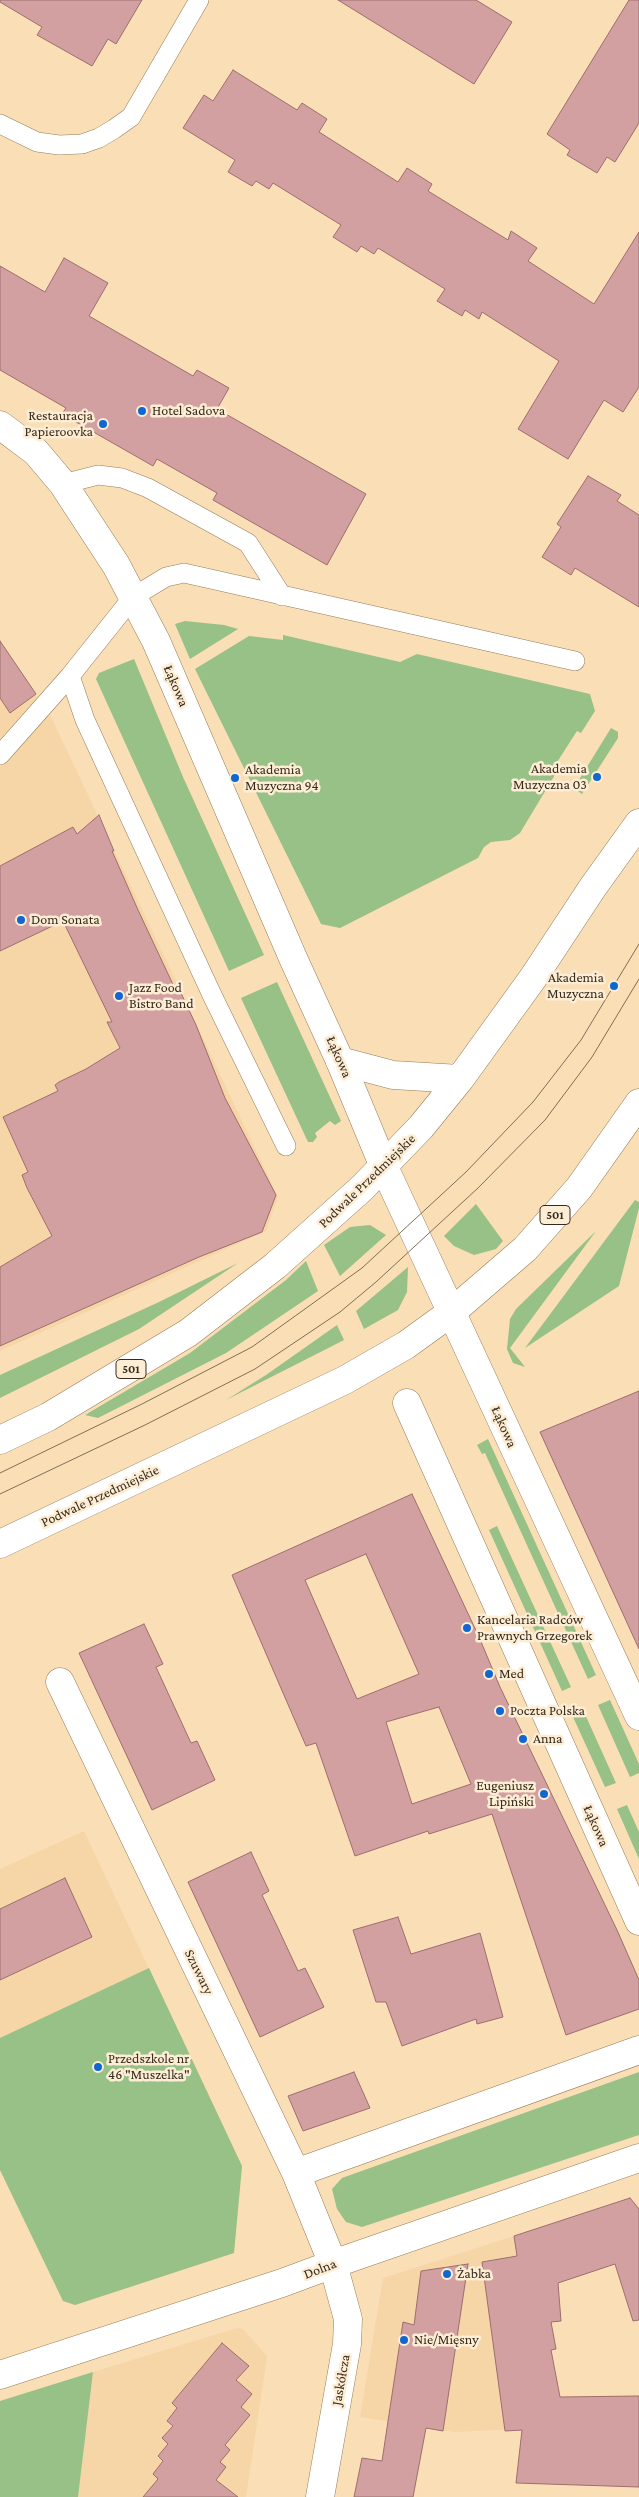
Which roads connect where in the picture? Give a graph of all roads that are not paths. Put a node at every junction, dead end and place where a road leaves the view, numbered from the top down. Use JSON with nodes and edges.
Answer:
{"nodes":[{"id":1,"x":199,"y":0,"type":"edge"},
{"id":2,"x":0,"y":124,"type":"edge"},
{"id":3,"x":0,"y":425,"type":"edge"},
{"id":4,"x":63,"y":484,"type":"junction"},
{"id":5,"x":282,"y":596,"type":"junction"},
{"id":6,"x":133,"y":597,"type":"junction"},
{"id":7,"x":575,"y":661,"type":"dead end"},
{"id":8,"x":70,"y":676,"type":"junction"},
{"id":9,"x":0,"y":755,"type":"edge"},
{"id":10,"x":639,"y":822,"type":"edge"},
{"id":11,"x":340,"y":1061,"type":"junction"},
{"id":12,"x":460,"y":1079,"type":"junction"},
{"id":13,"x":639,"y":1103,"type":"edge"},
{"id":14,"x":286,"y":1146,"type":"dead end"},
{"id":15,"x":384,"y":1166,"type":"junction"},
{"id":16,"x":453,"y":1311,"type":"junction"},
{"id":17,"x":407,"y":1404,"type":"dead end"},
{"id":18,"x":0,"y":1440,"type":"edge"},
{"id":19,"x":0,"y":1544,"type":"edge"},
{"id":20,"x":630,"y":1675,"type":"edge"},
{"id":21,"x":60,"y":1682,"type":"dead end"},
{"id":22,"x":639,"y":1716,"type":"edge"},
{"id":23,"x":639,"y":1920,"type":"edge"},
{"id":24,"x":639,"y":2050,"type":"edge"},
{"id":25,"x":639,"y":2158,"type":"edge"},
{"id":26,"x":296,"y":2173,"type":"junction"},
{"id":27,"x":333,"y":2264,"type":"junction"},
{"id":28,"x":0,"y":2375,"type":"edge"},
{"id":29,"x":320,"y":2497,"type":"edge"}],
"edges":[{"from":1,"to":2,"type":"lane"},
{"from":3,"to":4,"type":"street","name":"Łąkowa"},
{"from":4,"to":5,"type":"lane"},
{"from":4,"to":6,"type":"street","name":"Łąkowa"},
{"from":5,"to":6,"type":"lane"},
{"from":5,"to":7,"type":"lane"},
{"from":6,"to":8,"type":"lane"},
{"from":6,"to":11,"type":"street","name":"Łąkowa"},
{"from":8,"to":9,"type":"lane"},
{"from":8,"to":14,"type":"lane"},
{"from":10,"to":12,"type":"street","name":"Podwale Przedmiejskie","number":"501"},
{"from":11,"to":12,"type":"street"},
{"from":11,"to":15,"type":"street","name":"Łąkowa"},
{"from":12,"to":15,"type":"street","name":"Podwale Przedmiejskie","number":"501"},
{"from":13,"to":16,"type":"street","name":"Podwale Przedmiejskie","number":"501"},
{"from":15,"to":16,"type":"street","name":"Łąkowa"},
{"from":15,"to":18,"type":"street","name":"Podwale Przedmiejskie","number":"501"},
{"from":16,"to":19,"type":"street","name":"Podwale Przedmiejskie","number":"501"},
{"from":16,"to":20,"type":"street","name":"Łąkowa"},
{"from":17,"to":23,"type":"street","name":"Łąkowa"},
{"from":20,"to":22,"type":"street","name":"Łąkowa"},
{"from":21,"to":26,"type":"street","name":"Szuwary"},
{"from":24,"to":26,"type":"street"},
{"from":25,"to":27,"type":"street","name":"Dolna"},
{"from":26,"to":27,"type":"street","name":"Szuwary"},
{"from":27,"to":28,"type":"street","name":"Dolna"},
{"from":27,"to":29,"type":"street","name":"Jaskółcza"}]}
